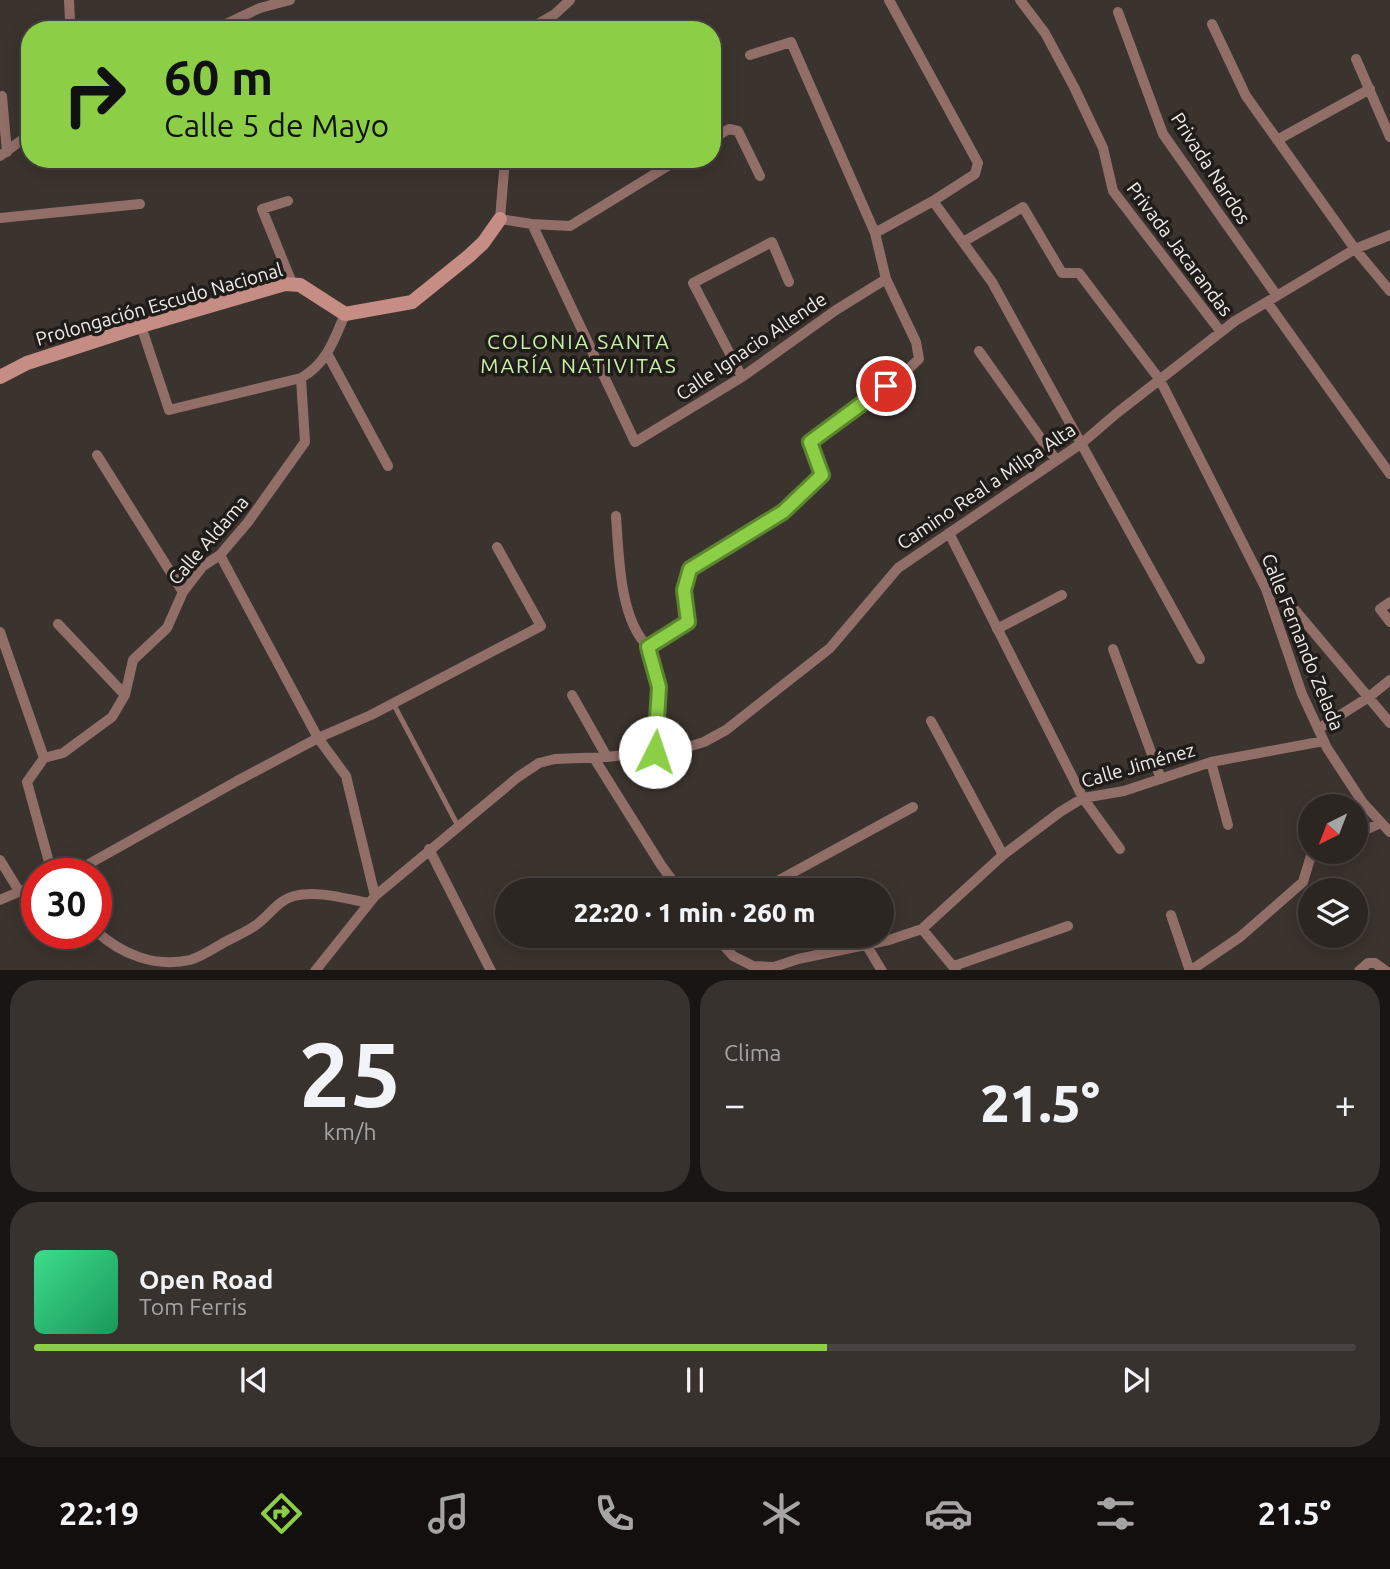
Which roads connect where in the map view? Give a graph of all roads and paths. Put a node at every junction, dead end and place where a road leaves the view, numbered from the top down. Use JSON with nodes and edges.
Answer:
{"nodes":[{"id":1,"x":69,"y":0,"type":"edge"},
{"id":2,"x":290,"y":0,"type":"edge"},
{"id":3,"x":570,"y":0,"type":"edge"},
{"id":4,"x":890,"y":0,"type":"edge"},
{"id":5,"x":1020,"y":0,"type":"edge"},
{"id":6,"x":1118,"y":12,"type":"dead end"},
{"id":7,"x":70,"y":21,"type":"edge"},
{"id":8,"x":232,"y":21,"type":"edge"},
{"id":9,"x":543,"y":21,"type":"edge"},
{"id":10,"x":1212,"y":24,"type":"dead end"},
{"id":11,"x":750,"y":55,"type":"dead end"},
{"id":12,"x":1356,"y":59,"type":"dead end"},
{"id":13,"x":1370,"y":89,"type":"junction"},
{"id":14,"x":2,"y":96,"type":"dead end"},
{"id":15,"x":721,"y":134,"type":"edge"},
{"id":16,"x":1390,"y":137,"type":"edge"},
{"id":17,"x":21,"y":141,"type":"edge"},
{"id":18,"x":1277,"y":141,"type":"junction"},
{"id":19,"x":3,"y":154,"type":"edge"},
{"id":20,"x":504,"y":168,"type":"edge"},
{"id":21,"x":664,"y":168,"type":"edge"},
{"id":22,"x":760,"y":176,"type":"dead end"},
{"id":23,"x":288,"y":201,"type":"dead end"},
{"id":24,"x":933,"y":201,"type":"junction"},
{"id":25,"x":140,"y":204,"type":"dead end"},
{"id":26,"x":0,"y":218,"type":"edge"},
{"id":27,"x":500,"y":219,"type":"junction"},
{"id":28,"x":532,"y":224,"type":"junction"},
{"id":29,"x":875,"y":233,"type":"junction"},
{"id":30,"x":1390,"y":234,"type":"edge"},
{"id":31,"x":962,"y":242,"type":"junction"},
{"id":32,"x":1355,"y":249,"type":"junction"},
{"id":33,"x":886,"y":279,"type":"junction"},
{"id":34,"x":789,"y":282,"type":"dead end"},
{"id":35,"x":292,"y":283,"type":"junction"},
{"id":36,"x":1390,"y":291,"type":"edge"},
{"id":37,"x":1277,"y":296,"type":"junction"},
{"id":38,"x":1267,"y":303,"type":"junction"},
{"id":39,"x":345,"y":314,"type":"junction"},
{"id":40,"x":141,"y":326,"type":"junction"},
{"id":41,"x":1221,"y":332,"type":"junction"},
{"id":42,"x":979,"y":351,"type":"dead end"},
{"id":43,"x":328,"y":355,"type":"junction"},
{"id":44,"x":0,"y":377,"type":"edge"},
{"id":45,"x":742,"y":377,"type":"junction"},
{"id":46,"x":301,"y":378,"type":"junction"},
{"id":47,"x":1160,"y":380,"type":"junction"},
{"id":48,"x":1082,"y":443,"type":"junction"},
{"id":49,"x":97,"y":454,"type":"dead end"},
{"id":50,"x":1056,"y":460,"type":"junction"},
{"id":51,"x":388,"y":466,"type":"dead end"},
{"id":52,"x":1390,"y":474,"type":"edge"},
{"id":53,"x":616,"y":516,"type":"dead end"},
{"id":54,"x":948,"y":533,"type":"junction"},
{"id":55,"x":497,"y":547,"type":"dead end"},
{"id":56,"x":220,"y":555,"type":"junction"},
{"id":57,"x":183,"y":592,"type":"junction"},
{"id":58,"x":1062,"y":595,"type":"dead end"},
{"id":59,"x":1390,"y":602,"type":"edge"},
{"id":60,"x":1295,"y":610,"type":"dead end"},
{"id":61,"x":1390,"y":622,"type":"edge"},
{"id":62,"x":58,"y":624,"type":"dead end"},
{"id":63,"x":997,"y":629,"type":"junction"},
{"id":64,"x":0,"y":632,"type":"edge"},
{"id":65,"x":648,"y":647,"type":"junction"},
{"id":66,"x":1114,"y":649,"type":"dead end"},
{"id":67,"x":1200,"y":659,"type":"dead end"},
{"id":68,"x":1390,"y":680,"type":"edge"},
{"id":69,"x":125,"y":695,"type":"junction"},
{"id":70,"x":572,"y":695,"type":"dead end"},
{"id":71,"x":1369,"y":697,"type":"junction"},
{"id":72,"x":393,"y":703,"type":"junction"},
{"id":73,"x":931,"y":721,"type":"dead end"},
{"id":74,"x":1390,"y":723,"type":"edge"},
{"id":75,"x":1318,"y":729,"type":"junction"},
{"id":76,"x":318,"y":738,"type":"junction"},
{"id":77,"x":1324,"y":741,"type":"junction"},
{"id":78,"x":655,"y":752,"type":"junction"},
{"id":79,"x":607,"y":757,"type":"junction"},
{"id":80,"x":44,"y":758,"type":"junction"},
{"id":81,"x":594,"y":758,"type":"junction"},
{"id":82,"x":1210,"y":762,"type":"junction"},
{"id":83,"x":1161,"y":779,"type":"junction"},
{"id":84,"x":1083,"y":798,"type":"junction"},
{"id":85,"x":913,"y":807,"type":"dead end"},
{"id":86,"x":1381,"y":823,"type":"junction"},
{"id":87,"x":1228,"y":825,"type":"dead end"},
{"id":88,"x":458,"y":826,"type":"junction"},
{"id":89,"x":1368,"y":829,"type":"edge"},
{"id":90,"x":1390,"y":832,"type":"edge"},
{"id":91,"x":429,"y":849,"type":"junction"},
{"id":92,"x":1121,"y":849,"type":"dead end"},
{"id":93,"x":1003,"y":855,"type":"junction"},
{"id":94,"x":48,"y":858,"type":"edge"},
{"id":95,"x":100,"y":858,"type":"edge"},
{"id":96,"x":0,"y":860,"type":"edge"},
{"id":97,"x":1308,"y":864,"type":"edge"},
{"id":98,"x":672,"y":878,"type":"edge"},
{"id":99,"x":783,"y":878,"type":"edge"},
{"id":100,"x":19,"y":891,"type":"joint"},
{"id":101,"x":372,"y":899,"type":"junction"},
{"id":102,"x":0,"y":900,"type":"edge"},
{"id":103,"x":1171,"y":915,"type":"dead end"},
{"id":104,"x":1068,"y":926,"type":"dead end"},
{"id":105,"x":922,"y":929,"type":"junction"},
{"id":106,"x":894,"y":938,"type":"edge"},
{"id":107,"x":112,"y":945,"type":"edge"},
{"id":108,"x":726,"y":948,"type":"edge"},
{"id":109,"x":856,"y":948,"type":"edge"},
{"id":110,"x":868,"y":948,"type":"edge"},
{"id":111,"x":1363,"y":967,"type":"edge"},
{"id":112,"x":955,"y":968,"type":"edge"},
{"id":113,"x":316,"y":970,"type":"edge"},
{"id":114,"x":490,"y":970,"type":"edge"},
{"id":115,"x":881,"y":970,"type":"edge"},
{"id":116,"x":1190,"y":970,"type":"edge"},
{"id":117,"x":1191,"y":970,"type":"edge"},
{"id":118,"x":1385,"y":970,"type":"edge"}],
"edges":[{"from":1,"to":7,"type":"street"},
{"from":2,"to":8,"type":"street"},
{"from":3,"to":9,"type":"street"},
{"from":4,"to":24,"type":"street"},
{"from":5,"to":41,"type":"street","name":"Privada Jacarandas"},
{"from":6,"to":37,"type":"street","name":"Privada Nardos"},
{"from":10,"to":18,"type":"street"},
{"from":11,"to":29,"type":"street"},
{"from":12,"to":13,"type":"street"},
{"from":13,"to":16,"type":"street"},
{"from":13,"to":18,"type":"street"},
{"from":14,"to":19,"type":"street"},
{"from":15,"to":22,"type":"street"},
{"from":17,"to":19,"type":"street"},
{"from":18,"to":32,"type":"street"},
{"from":20,"to":27,"type":"street"},
{"from":21,"to":28,"type":"street"},
{"from":23,"to":35,"type":"street"},
{"from":24,"to":29,"type":"street"},
{"from":24,"to":31,"type":"street"},
{"from":25,"to":26,"type":"street"},
{"from":27,"to":28,"type":"street"},
{"from":27,"to":39,"type":"street"},
{"from":28,"to":45,"type":"street","name":"Calle Ignacio Allende"},
{"from":29,"to":33,"type":"street"},
{"from":30,"to":32,"type":"street","name":"Camino Real a Milpa Alta"},
{"from":31,"to":47,"type":"street","name":"Calle Fernando Zelada"},
{"from":31,"to":48,"type":"street"},
{"from":32,"to":36,"type":"street"},
{"from":32,"to":37,"type":"street","name":"Camino Real a Milpa Alta"},
{"from":33,"to":45,"type":"street","name":"Calle Ignacio Allende"},
{"from":33,"to":65,"type":"street"},
{"from":34,"to":45,"type":"street"},
{"from":35,"to":39,"type":"street","name":"Prolongación Escudo Nacional"},
{"from":35,"to":40,"type":"street","name":"Prolongación Escudo Nacional"},
{"from":37,"to":38,"type":"street","name":"Camino Real a Milpa Alta"},
{"from":38,"to":41,"type":"street","name":"Camino Real a Milpa Alta"},
{"from":38,"to":52,"type":"street"},
{"from":39,"to":43,"type":"street"},
{"from":40,"to":44,"type":"street","name":"Prolongación Escudo Nacional"},
{"from":40,"to":46,"type":"street"},
{"from":41,"to":47,"type":"street","name":"Camino Real a Milpa Alta"},
{"from":42,"to":50,"type":"street"},
{"from":43,"to":46,"type":"street"},
{"from":43,"to":51,"type":"street"},
{"from":46,"to":56,"type":"street","name":"Calle Aldama"},
{"from":47,"to":48,"type":"street","name":"Camino Real a Milpa Alta"},
{"from":47,"to":75,"type":"street","name":"Calle Fernando Zelada"},
{"from":48,"to":50,"type":"street","name":"Camino Real a Milpa Alta"},
{"from":48,"to":67,"type":"street"},
{"from":49,"to":57,"type":"street"},
{"from":50,"to":54,"type":"street","name":"Camino Real a Milpa Alta"},
{"from":53,"to":65,"type":"street"},
{"from":54,"to":63,"type":"street"},
{"from":54,"to":78,"type":"street","name":"Camino Real a Milpa Alta"},
{"from":55,"to":72,"type":"street"},
{"from":56,"to":57,"type":"street","name":"Calle Aldama"},
{"from":56,"to":76,"type":"street"},
{"from":57,"to":69,"type":"street","name":"Calle Aldama"},
{"from":58,"to":63,"type":"street"},
{"from":59,"to":61,"type":"street"},
{"from":60,"to":71,"type":"street"},
{"from":62,"to":69,"type":"street"},
{"from":63,"to":84,"type":"street"},
{"from":64,"to":80,"type":"street"},
{"from":65,"to":78,"type":"street"},
{"from":66,"to":83,"type":"street"},
{"from":68,"to":71,"type":"street"},
{"from":69,"to":80,"type":"street","name":"Calle Aldama"},
{"from":70,"to":79,"type":"street"},
{"from":71,"to":74,"type":"street"},
{"from":71,"to":75,"type":"street"},
{"from":72,"to":76,"type":"street"},
{"from":72,"to":88,"type":"lane"},
{"from":73,"to":93,"type":"street"},
{"from":75,"to":77,"type":"street","name":"Calle Fernando Zelada"},
{"from":76,"to":95,"type":"street"},
{"from":76,"to":101,"type":"street"},
{"from":77,"to":82,"type":"street","name":"Calle Jiménez"},
{"from":77,"to":86,"type":"street","name":"Calle Fernando Zelada"},
{"from":78,"to":79,"type":"street","name":"Camino Real a Milpa Alta"},
{"from":79,"to":81,"type":"street","name":"Camino Real a Milpa Alta"},
{"from":80,"to":94,"type":"street"},
{"from":81,"to":88,"type":"street","name":"Camino Real a Milpa Alta"},
{"from":81,"to":98,"type":"street"},
{"from":82,"to":83,"type":"street","name":"Calle Jiménez"},
{"from":82,"to":87,"type":"street"},
{"from":83,"to":84,"type":"street","name":"Calle Jiménez"},
{"from":84,"to":92,"type":"street"},
{"from":84,"to":93,"type":"street","name":"Calle Jiménez"},
{"from":85,"to":99,"type":"street"},
{"from":86,"to":89,"type":"street"},
{"from":86,"to":90,"type":"street","name":"Calle Fernando Zelada"},
{"from":88,"to":91,"type":"street","name":"Camino Real a Milpa Alta"},
{"from":91,"to":101,"type":"street","name":"Camino Real a Milpa Alta"},
{"from":91,"to":114,"type":"street"},
{"from":93,"to":105,"type":"street","name":"Calle Jiménez"},
{"from":96,"to":100,"type":"street"},
{"from":97,"to":117,"type":"street"},
{"from":100,"to":102,"type":"street"},
{"from":101,"to":107,"type":"street"},
{"from":101,"to":113,"type":"street","name":"Camino Real a Milpa Alta"},
{"from":103,"to":116,"type":"street"},
{"from":104,"to":112,"type":"street"},
{"from":105,"to":106,"type":"street"},
{"from":105,"to":112,"type":"street"},
{"from":108,"to":109,"type":"street"},
{"from":110,"to":115,"type":"street"},
{"from":111,"to":118,"type":"street"}]}
